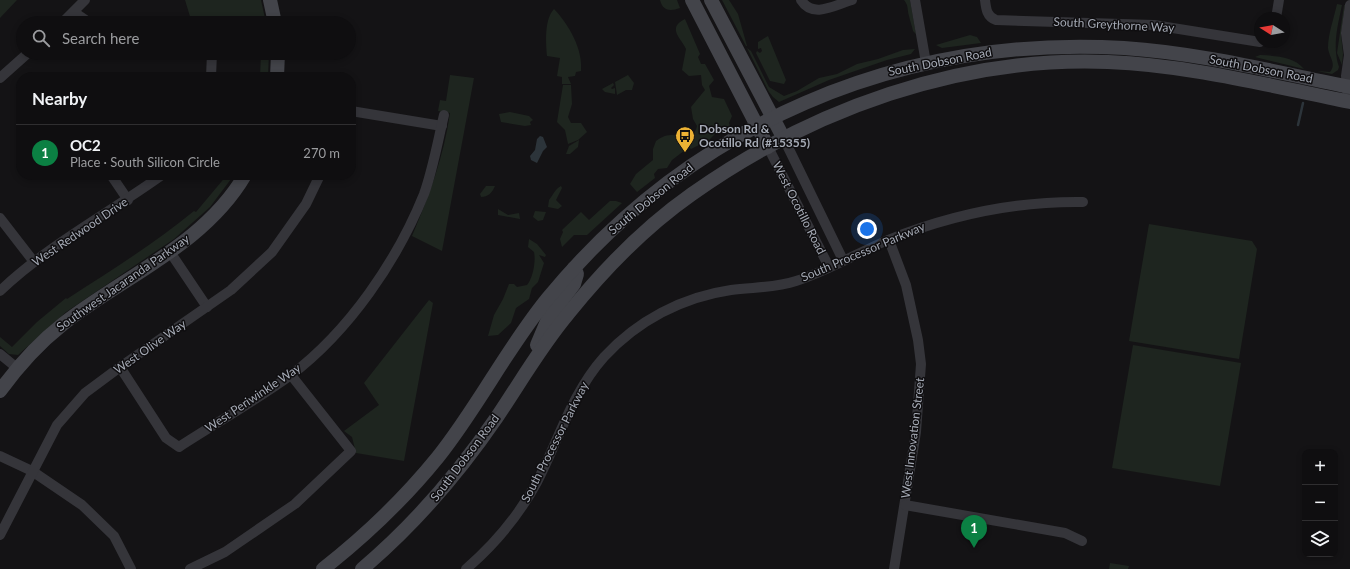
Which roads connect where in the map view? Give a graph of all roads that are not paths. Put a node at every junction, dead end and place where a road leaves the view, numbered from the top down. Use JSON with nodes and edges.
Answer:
{"nodes":[{"id":1,"x":85,"y":0,"type":"edge"},
{"id":2,"x":270,"y":0,"type":"edge"},
{"id":3,"x":692,"y":0,"type":"edge"},
{"id":4,"x":711,"y":0,"type":"edge"},
{"id":5,"x":801,"y":0,"type":"edge"},
{"id":6,"x":852,"y":0,"type":"edge"},
{"id":7,"x":915,"y":0,"type":"edge"},
{"id":8,"x":985,"y":0,"type":"edge"},
{"id":9,"x":1279,"y":0,"type":"edge"},
{"id":10,"x":1350,"y":5,"type":"edge"},
{"id":11,"x":74,"y":12,"type":"junction"},
{"id":12,"x":1277,"y":12,"type":"edge"},
{"id":13,"x":70,"y":16,"type":"edge"},
{"id":14,"x":80,"y":16,"type":"edge"},
{"id":15,"x":273,"y":16,"type":"edge"},
{"id":16,"x":1349,"y":17,"type":"edge"},
{"id":17,"x":1254,"y":41,"type":"edge"},
{"id":18,"x":20,"y":60,"type":"edge"},
{"id":19,"x":212,"y":60,"type":"edge"},
{"id":20,"x":278,"y":60,"type":"edge"},
{"id":21,"x":926,"y":63,"type":"junction"},
{"id":22,"x":211,"y":72,"type":"edge"},
{"id":23,"x":277,"y":72,"type":"edge"},
{"id":24,"x":0,"y":78,"type":"edge"},
{"id":25,"x":1349,"y":86,"type":"edge"},
{"id":26,"x":1348,"y":102,"type":"edge"},
{"id":27,"x":356,"y":112,"type":"edge"},
{"id":28,"x":444,"y":115,"type":"dead end"},
{"id":29,"x":772,"y":117,"type":"junction"},
{"id":30,"x":442,"y":126,"type":"junction"},
{"id":31,"x":757,"y":126,"type":"junction"},
{"id":32,"x":784,"y":139,"type":"junction"},
{"id":33,"x":768,"y":147,"type":"junction"},
{"id":34,"x":114,"y":180,"type":"edge"},
{"id":35,"x":155,"y":180,"type":"edge"},
{"id":36,"x":242,"y":180,"type":"edge"},
{"id":37,"x":318,"y":180,"type":"edge"},
{"id":38,"x":128,"y":200,"type":"junction"},
{"id":39,"x":1083,"y":202,"type":"dead end"},
{"id":40,"x":0,"y":218,"type":"edge"},
{"id":41,"x":889,"y":240,"type":"junction"},
{"id":42,"x":170,"y":252,"type":"junction"},
{"id":43,"x":843,"y":260,"type":"junction"},
{"id":44,"x":34,"y":262,"type":"junction"},
{"id":45,"x":829,"y":267,"type":"junction"},
{"id":46,"x":574,"y":268,"type":"junction"},
{"id":47,"x":0,"y":291,"type":"edge"},
{"id":48,"x":207,"y":307,"type":"junction"},
{"id":49,"x":0,"y":354,"type":"edge"},
{"id":50,"x":529,"y":366,"type":"junction"},
{"id":51,"x":120,"y":367,"type":"junction"},
{"id":52,"x":17,"y":368,"type":"junction"},
{"id":53,"x":291,"y":375,"type":"junction"},
{"id":54,"x":0,"y":391,"type":"edge"},
{"id":55,"x":0,"y":456,"type":"edge"},
{"id":56,"x":32,"y":471,"type":"junction"},
{"id":57,"x":905,"y":505,"type":"junction"},
{"id":58,"x":0,"y":535,"type":"edge"},
{"id":59,"x":1082,"y":541,"type":"dead end"},
{"id":60,"x":131,"y":569,"type":"edge"},
{"id":61,"x":190,"y":569,"type":"edge"},
{"id":62,"x":323,"y":569,"type":"edge"},
{"id":63,"x":362,"y":569,"type":"edge"},
{"id":64,"x":466,"y":569,"type":"edge"},
{"id":65,"x":894,"y":569,"type":"edge"}],
"edges":[{"from":1,"to":11,"type":"street"},
{"from":2,"to":15,"type":"main road"},
{"from":3,"to":31,"type":"main road","name":"West Ocotillo Road"},
{"from":4,"to":29,"type":"main road","name":"West Ocotillo Road"},
{"from":5,"to":6,"type":"street"},
{"from":7,"to":21,"type":"street"},
{"from":8,"to":17,"type":"street","name":"South Greythorne Way"},
{"from":9,"to":12,"type":"street"},
{"from":10,"to":16,"type":"street"},
{"from":11,"to":13,"type":"street"},
{"from":11,"to":14,"type":"street"},
{"from":16,"to":25,"type":"street"},
{"from":18,"to":24,"type":"street"},
{"from":19,"to":22,"type":"street"},
{"from":20,"to":23,"type":"main road"},
{"from":21,"to":25,"type":"main road","name":"South Dobson Road"},
{"from":21,"to":29,"type":"main road","name":"South Dobson Road"},
{"from":25,"to":26,"type":"street"},
{"from":26,"to":32,"type":"main road","name":"South Dobson Road"},
{"from":27,"to":30,"type":"street"},
{"from":28,"to":30,"type":"street","name":"West Periwinkle Way"},
{"from":29,"to":31,"type":"main road","name":"South Dobson Road"},
{"from":29,"to":32,"type":"main road","name":"West Ocotillo Road"},
{"from":30,"to":53,"type":"street","name":"West Periwinkle Way"},
{"from":31,"to":33,"type":"main road","name":"West Ocotillo Road"},
{"from":31,"to":46,"type":"main road","name":"South Dobson Road"},
{"from":32,"to":33,"type":"main road","name":"South Dobson Road"},
{"from":32,"to":43,"type":"street","name":"West Ocotillo Road"},
{"from":33,"to":45,"type":"street","name":"West Ocotillo Road"},
{"from":33,"to":50,"type":"main road","name":"South Dobson Road"},
{"from":34,"to":38,"type":"street"},
{"from":35,"to":38,"type":"street","name":"West Redwood Drive"},
{"from":36,"to":42,"type":"main road","name":"Southwest Jacaranda Parkway"},
{"from":37,"to":48,"type":"street","name":"West Olive Way"},
{"from":38,"to":44,"type":"street","name":"West Redwood Drive"},
{"from":39,"to":41,"type":"street","name":"South Processor Parkway"},
{"from":40,"to":44,"type":"street"},
{"from":41,"to":43,"type":"street","name":"South Processor Parkway"},
{"from":41,"to":57,"type":"street","name":"West Innovation Street"},
{"from":42,"to":48,"type":"street"},
{"from":42,"to":52,"type":"main road","name":"Southwest Jacaranda Parkway"},
{"from":43,"to":45,"type":"street","name":"South Processor Parkway"},
{"from":44,"to":47,"type":"street","name":"West Redwood Drive"},
{"from":45,"to":64,"type":"street","name":"South Processor Parkway"},
{"from":46,"to":50,"type":"main road"},
{"from":46,"to":62,"type":"main road","name":"South Dobson Road"},
{"from":48,"to":51,"type":"street","name":"West Olive Way"},
{"from":49,"to":52,"type":"street"},
{"from":50,"to":63,"type":"main road","name":"South Dobson Road"},
{"from":51,"to":53,"type":"street","name":"West Periwinkle Way"},
{"from":51,"to":56,"type":"street","name":"West Olive Way"},
{"from":52,"to":54,"type":"main road","name":"Southwest Jacaranda Parkway"},
{"from":53,"to":61,"type":"street"},
{"from":55,"to":56,"type":"street"},
{"from":56,"to":58,"type":"street","name":"West Olive Way"},
{"from":56,"to":60,"type":"street"},
{"from":57,"to":59,"type":"street"},
{"from":57,"to":65,"type":"street","name":"West Innovation Street"}]}
